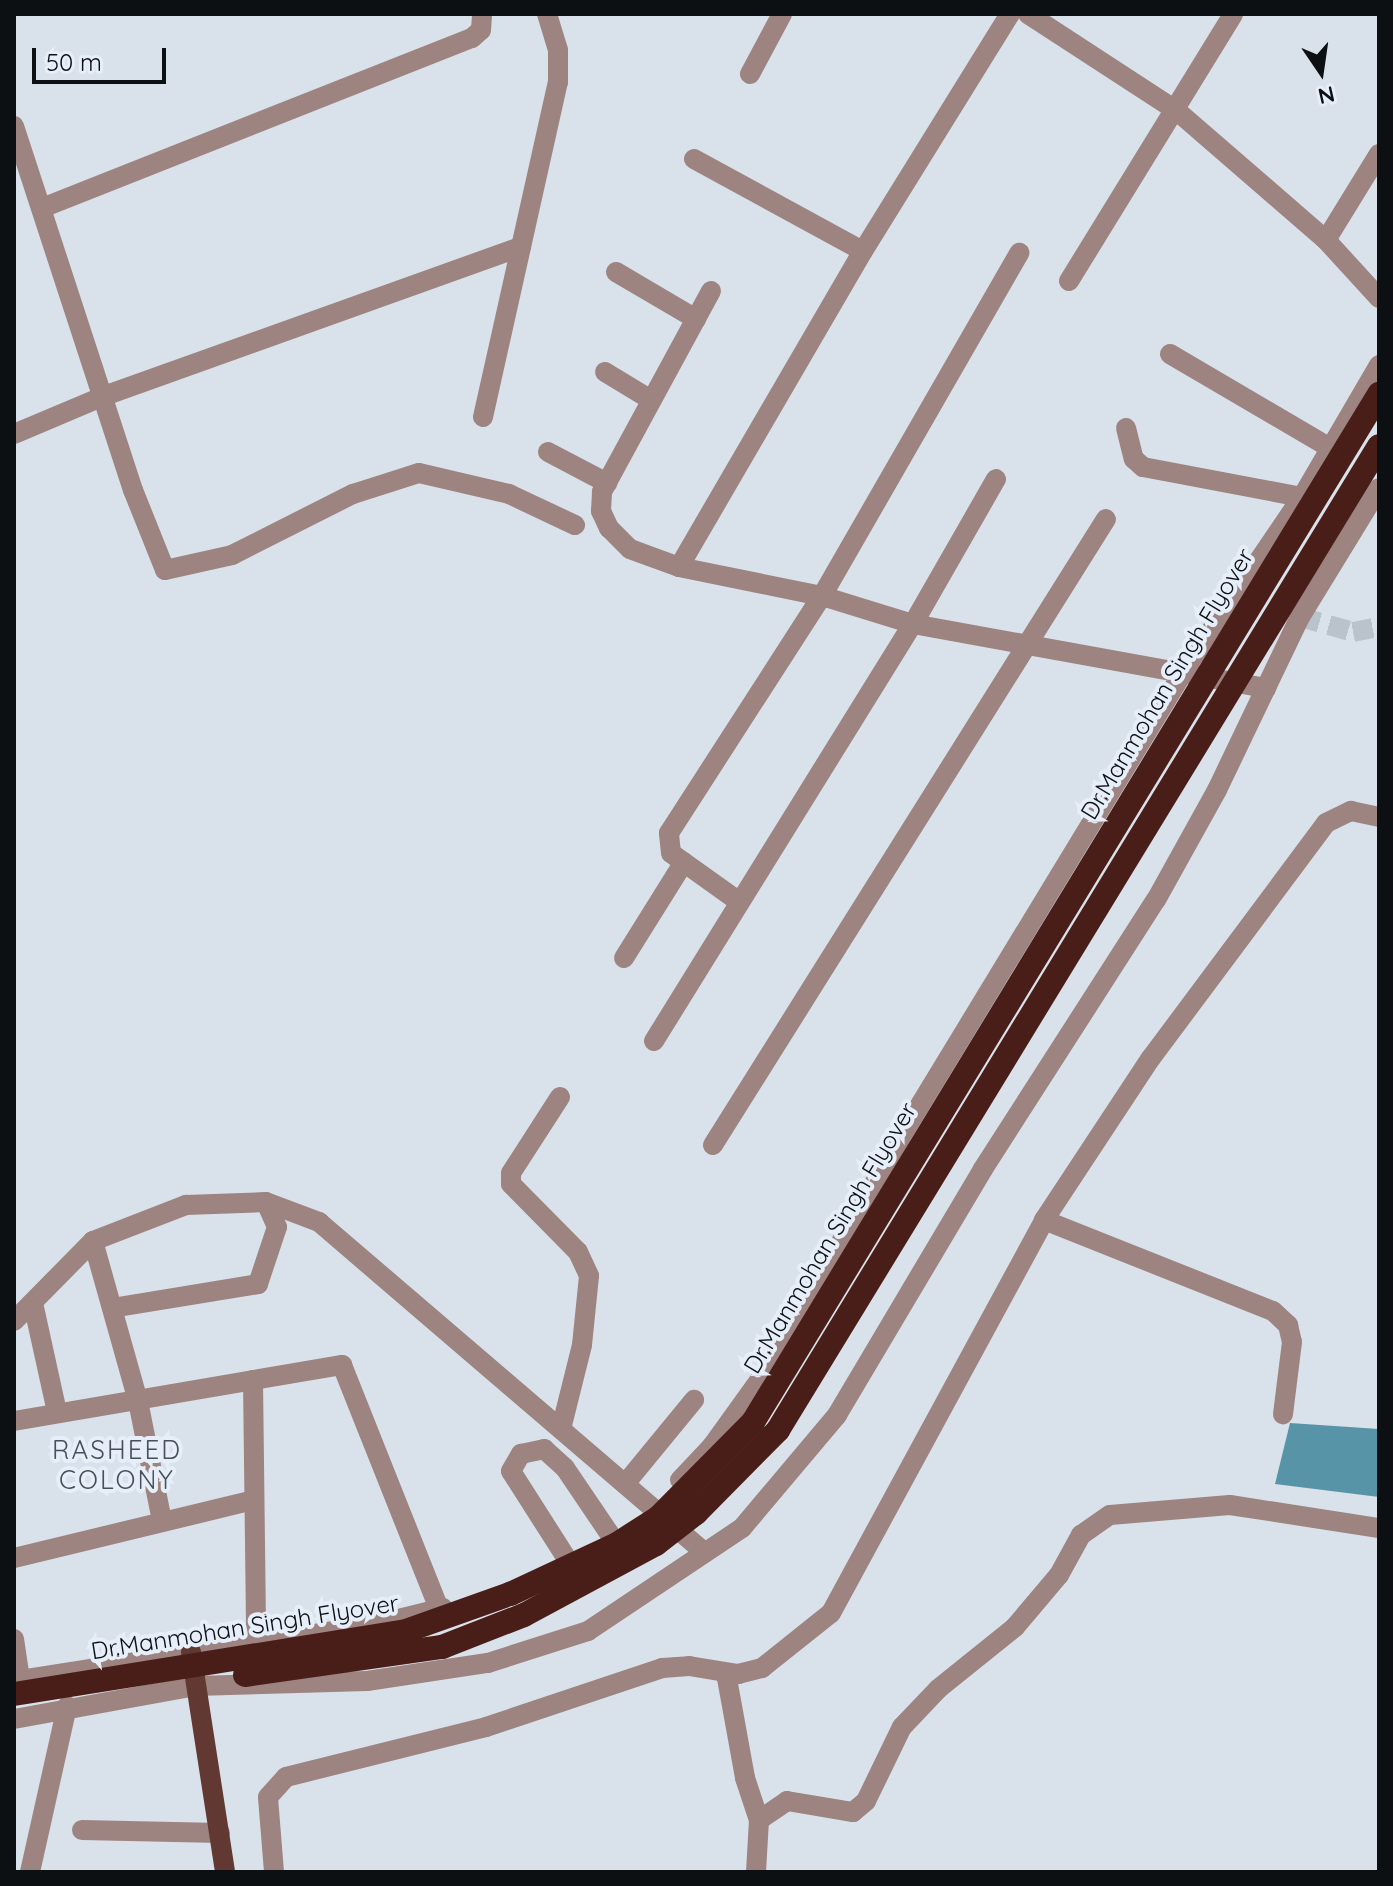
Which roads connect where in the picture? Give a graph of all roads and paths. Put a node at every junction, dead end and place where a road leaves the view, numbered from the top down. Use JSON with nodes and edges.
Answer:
{"nodes":[{"id":1,"x":482,"y":14,"type":"edge"},
{"id":2,"x":547,"y":14,"type":"edge"},
{"id":3,"x":782,"y":14,"type":"edge"},
{"id":4,"x":1010,"y":14,"type":"edge"},
{"id":5,"x":1028,"y":14,"type":"edge"},
{"id":6,"x":1233,"y":14,"type":"edge"},
{"id":7,"x":750,"y":74,"type":"dead end"},
{"id":8,"x":1177,"y":111,"type":"junction"},
{"id":9,"x":14,"y":126,"type":"edge"},
{"id":10,"x":1379,"y":154,"type":"edge"},
{"id":11,"x":694,"y":159,"type":"dead end"},
{"id":12,"x":42,"y":208,"type":"junction"},
{"id":13,"x":1326,"y":240,"type":"junction"},
{"id":14,"x":521,"y":247,"type":"junction"},
{"id":15,"x":863,"y":251,"type":"junction"},
{"id":16,"x":1019,"y":253,"type":"dead end"},
{"id":17,"x":616,"y":272,"type":"dead end"},
{"id":18,"x":1069,"y":281,"type":"dead end"},
{"id":19,"x":711,"y":291,"type":"dead end"},
{"id":20,"x":1379,"y":298,"type":"edge"},
{"id":21,"x":696,"y":319,"type":"junction"},
{"id":22,"x":1170,"y":354,"type":"dead end"},
{"id":23,"x":1379,"y":365,"type":"edge"},
{"id":24,"x":605,"y":372,"type":"dead end"},
{"id":25,"x":1379,"y":394,"type":"edge"},
{"id":26,"x":104,"y":396,"type":"junction"},
{"id":27,"x":651,"y":400,"type":"junction"},
{"id":28,"x":483,"y":417,"type":"dead end"},
{"id":29,"x":1126,"y":428,"type":"dead end"},
{"id":30,"x":14,"y":434,"type":"edge"},
{"id":31,"x":1379,"y":446,"type":"edge"},
{"id":32,"x":1330,"y":448,"type":"junction"},
{"id":33,"x":548,"y":452,"type":"dead end"},
{"id":34,"x":996,"y":479,"type":"dead end"},
{"id":35,"x":607,"y":483,"type":"junction"},
{"id":36,"x":1379,"y":488,"type":"edge"},
{"id":37,"x":1302,"y":497,"type":"junction"},
{"id":38,"x":1106,"y":519,"type":"dead end"},
{"id":39,"x":575,"y":525,"type":"dead end"},
{"id":40,"x":679,"y":567,"type":"junction"},
{"id":41,"x":822,"y":596,"type":"junction"},
{"id":42,"x":913,"y":624,"type":"junction"},
{"id":43,"x":1024,"y":644,"type":"junction"},
{"id":44,"x":1185,"y":669,"type":"junction"},
{"id":45,"x":1266,"y":688,"type":"junction"},
{"id":46,"x":1379,"y":817,"type":"edge"},
{"id":47,"x":684,"y":862,"type":"junction"},
{"id":48,"x":738,"y":901,"type":"junction"},
{"id":49,"x":624,"y":958,"type":"dead end"},
{"id":50,"x":654,"y":1041,"type":"dead end"},
{"id":51,"x":560,"y":1097,"type":"dead end"},
{"id":52,"x":713,"y":1145,"type":"dead end"},
{"id":53,"x":266,"y":1202,"type":"junction"},
{"id":54,"x":1044,"y":1220,"type":"junction"},
{"id":55,"x":93,"y":1241,"type":"junction"},
{"id":56,"x":33,"y":1303,"type":"junction"},
{"id":57,"x":112,"y":1308,"type":"junction"},
{"id":58,"x":14,"y":1321,"type":"edge"},
{"id":59,"x":253,"y":1380,"type":"junction"},
{"id":60,"x":694,"y":1400,"type":"dead end"},
{"id":61,"x":138,"y":1401,"type":"junction"},
{"id":62,"x":57,"y":1412,"type":"junction"},
{"id":63,"x":1283,"y":1414,"type":"dead end"},
{"id":64,"x":14,"y":1421,"type":"edge"},
{"id":65,"x":561,"y":1429,"type":"junction"},
{"id":66,"x":625,"y":1484,"type":"junction"},
{"id":67,"x":253,"y":1500,"type":"junction"},
{"id":68,"x":653,"y":1507,"type":"junction"},
{"id":69,"x":162,"y":1521,"type":"junction"},
{"id":70,"x":1379,"y":1528,"type":"edge"},
{"id":71,"x":611,"y":1536,"type":"junction"},
{"id":72,"x":704,"y":1552,"type":"junction"},
{"id":73,"x":14,"y":1558,"type":"edge"},
{"id":74,"x":567,"y":1559,"type":"junction"},
{"id":75,"x":439,"y":1609,"type":"junction"},
{"id":76,"x":14,"y":1639,"type":"edge"},
{"id":77,"x":256,"y":1639,"type":"junction"},
{"id":78,"x":191,"y":1652,"type":"junction"},
{"id":79,"x":726,"y":1673,"type":"junction"},
{"id":80,"x":16,"y":1685,"type":"edge"},
{"id":81,"x":196,"y":1686,"type":"junction"},
{"id":82,"x":67,"y":1706,"type":"junction"},
{"id":83,"x":14,"y":1708,"type":"edge"},
{"id":84,"x":14,"y":1719,"type":"edge"},
{"id":85,"x":759,"y":1820,"type":"junction"},
{"id":86,"x":82,"y":1830,"type":"dead end"},
{"id":87,"x":220,"y":1833,"type":"junction"},
{"id":88,"x":30,"y":1872,"type":"edge"},
{"id":89,"x":225,"y":1872,"type":"edge"},
{"id":90,"x":274,"y":1872,"type":"edge"},
{"id":91,"x":756,"y":1872,"type":"edge"}],
"edges":[{"from":1,"to":12,"type":"street"},
{"from":2,"to":14,"type":"street"},
{"from":3,"to":7,"type":"street"},
{"from":4,"to":15,"type":"street"},
{"from":5,"to":8,"type":"street"},
{"from":6,"to":8,"type":"street"},
{"from":8,"to":13,"type":"street"},
{"from":8,"to":18,"type":"street"},
{"from":9,"to":12,"type":"street"},
{"from":10,"to":13,"type":"street"},
{"from":11,"to":15,"type":"street"},
{"from":12,"to":26,"type":"street"},
{"from":13,"to":20,"type":"street"},
{"from":14,"to":26,"type":"street"},
{"from":14,"to":28,"type":"street"},
{"from":15,"to":40,"type":"street"},
{"from":16,"to":41,"type":"street"},
{"from":17,"to":21,"type":"street"},
{"from":19,"to":21,"type":"street"},
{"from":21,"to":27,"type":"street"},
{"from":22,"to":32,"type":"street"},
{"from":23,"to":32,"type":"street"},
{"from":24,"to":27,"type":"street"},
{"from":25,"to":80,"type":"highway","name":"Dr.Manmohan Singh Flyover","bridge":true},
{"from":26,"to":30,"type":"street"},
{"from":26,"to":39,"type":"street"},
{"from":27,"to":35,"type":"street"},
{"from":29,"to":37,"type":"street"},
{"from":31,"to":83,"type":"highway","name":"Dr.Manmohan Singh Flyover","bridge":true},
{"from":32,"to":37,"type":"street"},
{"from":33,"to":35,"type":"street"},
{"from":34,"to":42,"type":"street"},
{"from":35,"to":40,"type":"street"},
{"from":36,"to":45,"type":"street"},
{"from":37,"to":44,"type":"street"},
{"from":38,"to":43,"type":"street"},
{"from":40,"to":41,"type":"street"},
{"from":41,"to":42,"type":"street"},
{"from":41,"to":47,"type":"street"},
{"from":42,"to":43,"type":"street"},
{"from":42,"to":48,"type":"street"},
{"from":43,"to":44,"type":"street"},
{"from":43,"to":52,"type":"street"},
{"from":44,"to":45,"type":"street"},
{"from":44,"to":68,"type":"street"},
{"from":45,"to":72,"type":"street"},
{"from":46,"to":54,"type":"street"},
{"from":47,"to":48,"type":"street"},
{"from":47,"to":49,"type":"street"},
{"from":48,"to":50,"type":"street"},
{"from":51,"to":65,"type":"street"},
{"from":53,"to":55,"type":"street"},
{"from":53,"to":57,"type":"street"},
{"from":53,"to":65,"type":"street"},
{"from":54,"to":63,"type":"street"},
{"from":54,"to":79,"type":"street"},
{"from":55,"to":56,"type":"street"},
{"from":55,"to":57,"type":"street"},
{"from":56,"to":58,"type":"street"},
{"from":56,"to":62,"type":"street"},
{"from":57,"to":61,"type":"street"},
{"from":59,"to":61,"type":"street"},
{"from":59,"to":67,"type":"street"},
{"from":59,"to":75,"type":"street"},
{"from":60,"to":66,"type":"street"},
{"from":61,"to":62,"type":"street"},
{"from":61,"to":69,"type":"street"},
{"from":62,"to":64,"type":"street"},
{"from":65,"to":66,"type":"street"},
{"from":66,"to":68,"type":"street"},
{"from":67,"to":69,"type":"street"},
{"from":67,"to":77,"type":"street"},
{"from":68,"to":71,"type":"street"},
{"from":68,"to":72,"type":"street"},
{"from":69,"to":73,"type":"street"},
{"from":70,"to":85,"type":"street"},
{"from":71,"to":74,"type":"street"},
{"from":71,"to":74,"type":"street"},
{"from":72,"to":81,"type":"street"},
{"from":74,"to":75,"type":"street"},
{"from":75,"to":77,"type":"street"},
{"from":76,"to":80,"type":"street"},
{"from":77,"to":78,"type":"street"},
{"from":78,"to":80,"type":"street"},
{"from":78,"to":81,"type":"main road"},
{"from":79,"to":85,"type":"street"},
{"from":79,"to":90,"type":"street"},
{"from":81,"to":82,"type":"street"},
{"from":81,"to":87,"type":"main road"},
{"from":82,"to":84,"type":"street"},
{"from":82,"to":88,"type":"street"},
{"from":85,"to":91,"type":"street"},
{"from":86,"to":87,"type":"street"},
{"from":87,"to":89,"type":"main road"}]}
